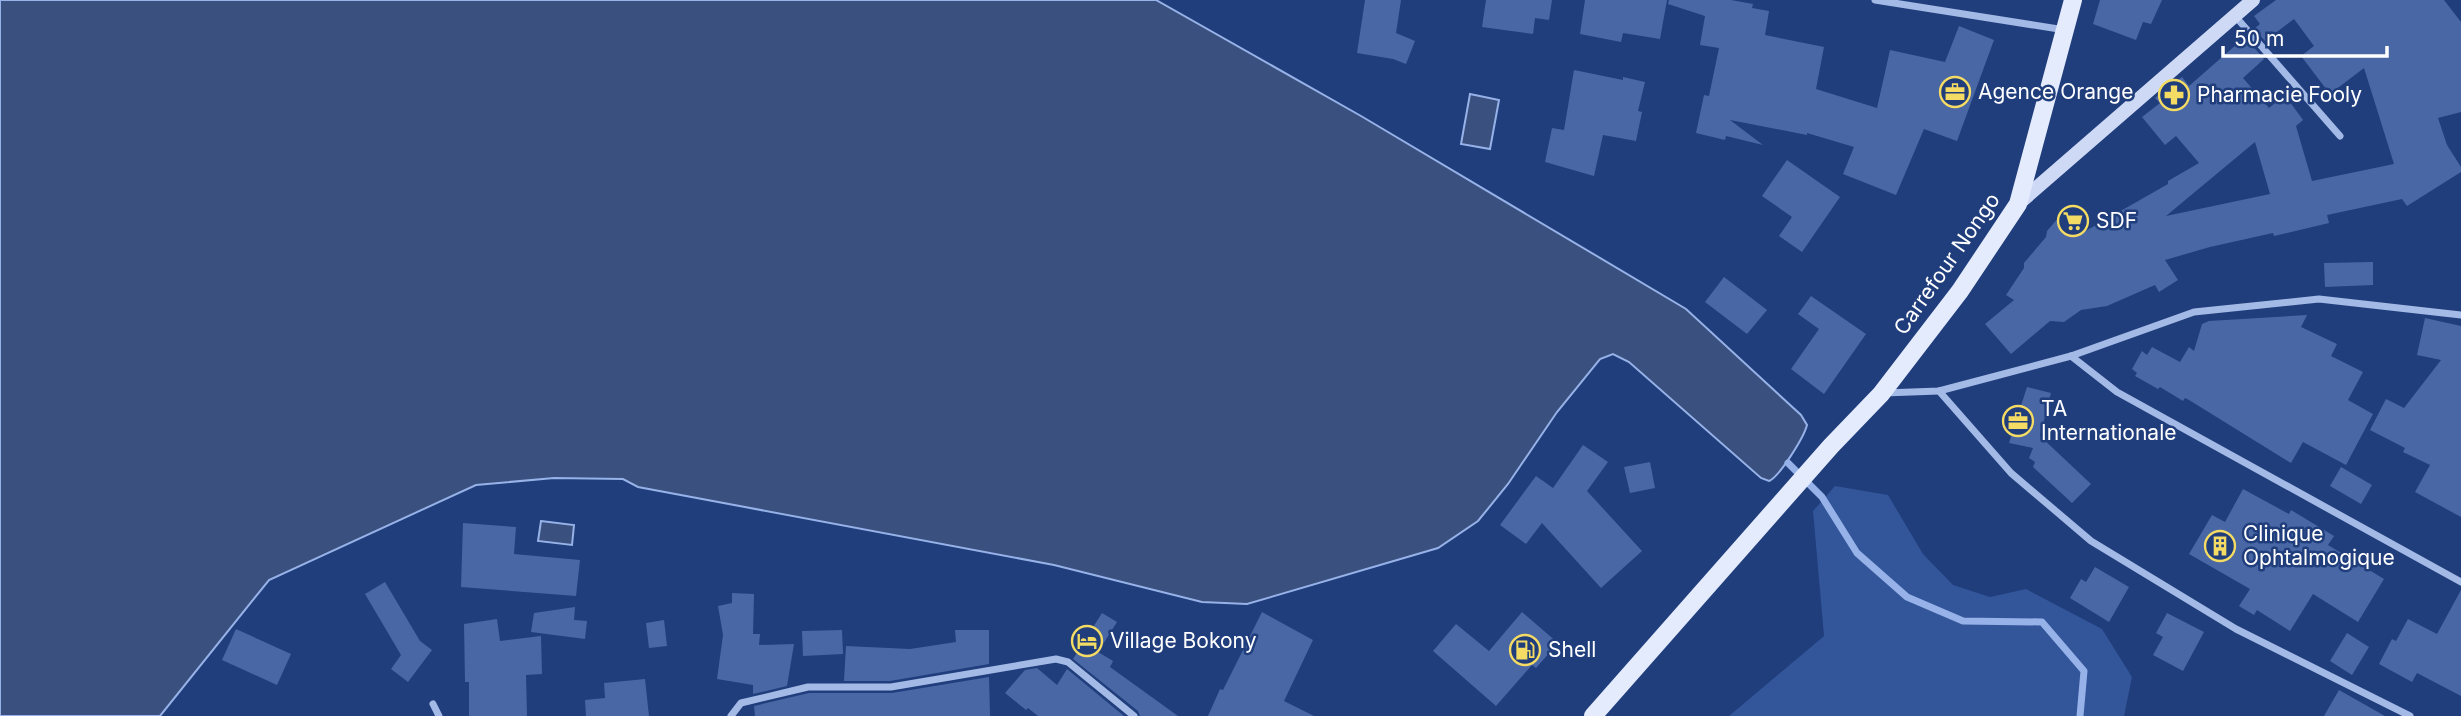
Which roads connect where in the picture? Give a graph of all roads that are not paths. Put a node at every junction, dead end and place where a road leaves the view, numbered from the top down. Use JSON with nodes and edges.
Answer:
{"nodes":[{"id":1,"x":1875,"y":0,"type":"edge"},
{"id":2,"x":2073,"y":0,"type":"edge"},
{"id":3,"x":2253,"y":0,"type":"edge"},
{"id":4,"x":2235,"y":15,"type":"junction"},
{"id":5,"x":2066,"y":30,"type":"junction"},
{"id":6,"x":2340,"y":136,"type":"dead end"},
{"id":7,"x":2018,"y":204,"type":"junction"},
{"id":8,"x":2461,"y":315,"type":"edge"},
{"id":9,"x":2071,"y":356,"type":"junction"},
{"id":10,"x":1939,"y":391,"type":"junction"},
{"id":11,"x":1881,"y":394,"type":"junction"},
{"id":12,"x":2461,"y":582,"type":"edge"},
{"id":13,"x":433,"y":704,"type":"dead end"},
{"id":14,"x":439,"y":716,"type":"edge"},
{"id":15,"x":731,"y":716,"type":"edge"},
{"id":16,"x":1134,"y":716,"type":"edge"},
{"id":17,"x":1593,"y":716,"type":"edge"},
{"id":18,"x":2410,"y":716,"type":"edge"}],
"edges":[{"from":1,"to":5,"type":"street"},
{"from":2,"to":5,"type":"main road","name":"Carrefour Nongo"},
{"from":3,"to":4,"type":"street"},
{"from":4,"to":6,"type":"street"},
{"from":4,"to":7,"type":"street"},
{"from":5,"to":7,"type":"main road","name":"Carrefour Nongo"},
{"from":7,"to":11,"type":"main road","name":"Carrefour Nongo"},
{"from":8,"to":9,"type":"street"},
{"from":9,"to":10,"type":"street"},
{"from":9,"to":12,"type":"street"},
{"from":10,"to":11,"type":"street"},
{"from":10,"to":18,"type":"street"},
{"from":11,"to":17,"type":"main road","name":"Carrefour Nongo"},
{"from":13,"to":14,"type":"street"},
{"from":15,"to":16,"type":"street"}]}
